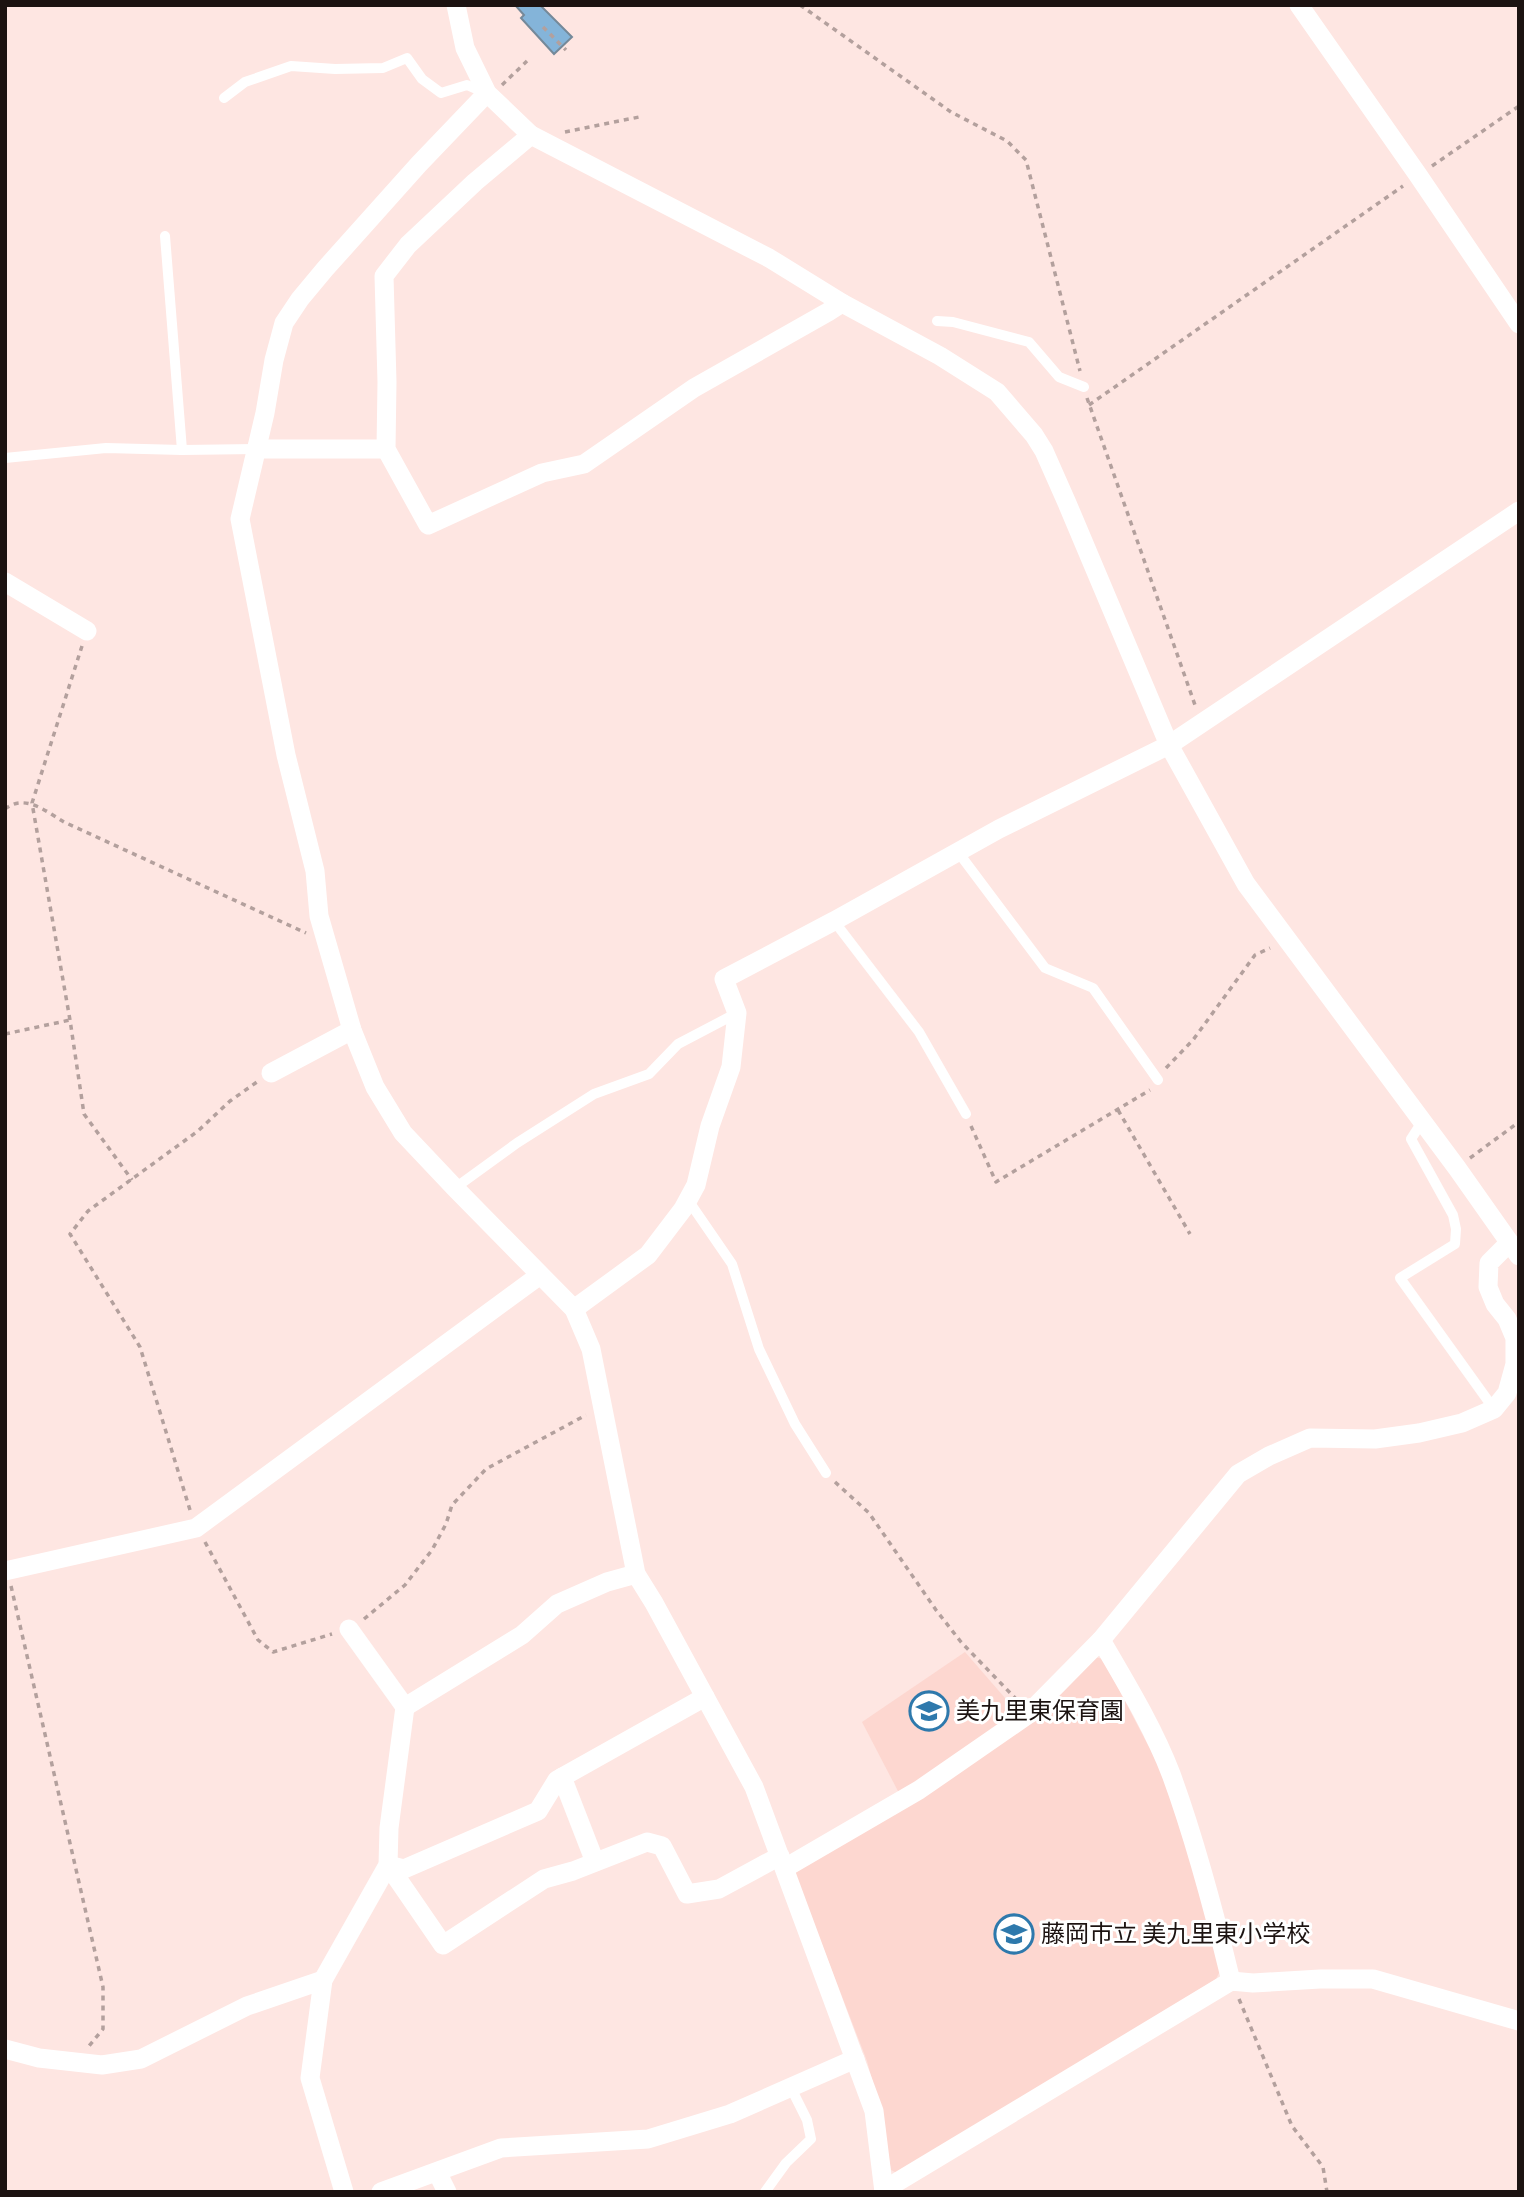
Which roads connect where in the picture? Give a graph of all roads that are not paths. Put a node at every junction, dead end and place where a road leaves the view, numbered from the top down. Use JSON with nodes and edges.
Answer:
{"nodes":[{"id":1,"x":456,"y":5,"type":"edge"},
{"id":2,"x":1299,"y":5,"type":"edge"},
{"id":3,"x":487,"y":93,"type":"junction"},
{"id":4,"x":224,"y":98,"type":"dead end"},
{"id":5,"x":533,"y":136,"type":"junction"},
{"id":6,"x":165,"y":236,"type":"dead end"},
{"id":7,"x":842,"y":303,"type":"junction"},
{"id":8,"x":937,"y":321,"type":"dead end"},
{"id":9,"x":1519,"y":324,"type":"edge"},
{"id":10,"x":1084,"y":387,"type":"road end"},
{"id":11,"x":256,"y":449,"type":"junction"},
{"id":12,"x":386,"y":449,"type":"junction"},
{"id":13,"x":183,"y":450,"type":"junction"},
{"id":14,"x":5,"y":458,"type":"edge"},
{"id":15,"x":1519,"y":511,"type":"edge"},
{"id":16,"x":5,"y":582,"type":"edge"},
{"id":17,"x":87,"y":631,"type":"road end"},
{"id":18,"x":1169,"y":745,"type":"junction"},
{"id":19,"x":958,"y":852,"type":"junction"},
{"id":20,"x":834,"y":921,"type":"junction"},
{"id":21,"x":737,"y":1013,"type":"junction"},
{"id":22,"x":352,"y":1030,"type":"junction"},
{"id":23,"x":271,"y":1073,"type":"road end"},
{"id":24,"x":1158,"y":1080,"type":"road end"},
{"id":25,"x":966,"y":1114,"type":"road end"},
{"id":26,"x":1423,"y":1121,"type":"junction"},
{"id":27,"x":455,"y":1188,"type":"junction"},
{"id":28,"x":688,"y":1200,"type":"junction"},
{"id":29,"x":1514,"y":1250,"type":"edge"},
{"id":30,"x":540,"y":1275,"type":"junction"},
{"id":31,"x":574,"y":1309,"type":"junction"},
{"id":32,"x":1494,"y":1409,"type":"junction"},
{"id":33,"x":826,"y":1473,"type":"road end"},
{"id":34,"x":6,"y":1571,"type":"edge"},
{"id":35,"x":636,"y":1574,"type":"junction"},
{"id":36,"x":349,"y":1629,"type":"road end"},
{"id":37,"x":1101,"y":1640,"type":"junction"},
{"id":38,"x":705,"y":1697,"type":"junction"},
{"id":39,"x":405,"y":1707,"type":"junction"},
{"id":40,"x":562,"y":1777,"type":"junction"},
{"id":41,"x":595,"y":1862,"type":"junction"},
{"id":42,"x":783,"y":1862,"type":"junction"},
{"id":43,"x":388,"y":1865,"type":"junction"},
{"id":44,"x":323,"y":1980,"type":"junction"},
{"id":45,"x":1231,"y":1981,"type":"junction"},
{"id":46,"x":1519,"y":2021,"type":"edge"},
{"id":47,"x":5,"y":2049,"type":"edge"},
{"id":48,"x":855,"y":2059,"type":"junction"},
{"id":49,"x":791,"y":2088,"type":"junction"},
{"id":50,"x":437,"y":2172,"type":"junction"},
{"id":51,"x":884,"y":2191,"type":"edge"},
{"id":52,"x":344,"y":2192,"type":"edge"},
{"id":53,"x":381,"y":2192,"type":"edge"},
{"id":54,"x":447,"y":2192,"type":"edge"},
{"id":55,"x":765,"y":2192,"type":"edge"}],
"edges":[{"from":1,"to":3,"type":"street"},
{"from":2,"to":9,"type":"street"},
{"from":3,"to":4,"type":"lane"},
{"from":3,"to":5,"type":"street"},
{"from":3,"to":11,"type":"street"},
{"from":5,"to":7,"type":"street"},
{"from":5,"to":12,"type":"street"},
{"from":6,"to":13,"type":"lane"},
{"from":7,"to":12,"type":"street"},
{"from":7,"to":18,"type":"street"},
{"from":8,"to":10,"type":"lane"},
{"from":11,"to":12,"type":"street"},
{"from":11,"to":13,"type":"lane"},
{"from":11,"to":22,"type":"street"},
{"from":13,"to":14,"type":"lane"},
{"from":15,"to":18,"type":"street"},
{"from":16,"to":17,"type":"street"},
{"from":18,"to":19,"type":"street"},
{"from":18,"to":26,"type":"street"},
{"from":19,"to":20,"type":"street"},
{"from":19,"to":24,"type":"lane"},
{"from":20,"to":21,"type":"street"},
{"from":20,"to":25,"type":"lane"},
{"from":21,"to":27,"type":"lane"},
{"from":21,"to":28,"type":"street"},
{"from":22,"to":23,"type":"street"},
{"from":22,"to":27,"type":"street"},
{"from":26,"to":29,"type":"street"},
{"from":26,"to":32,"type":"lane"},
{"from":27,"to":30,"type":"street"},
{"from":28,"to":31,"type":"street"},
{"from":28,"to":33,"type":"lane"},
{"from":29,"to":32,"type":"street"},
{"from":30,"to":31,"type":"street"},
{"from":30,"to":34,"type":"street"},
{"from":31,"to":35,"type":"street"},
{"from":32,"to":37,"type":"street"},
{"from":35,"to":38,"type":"street"},
{"from":35,"to":39,"type":"street"},
{"from":36,"to":39,"type":"street"},
{"from":37,"to":42,"type":"street"},
{"from":37,"to":45,"type":"street"},
{"from":38,"to":40,"type":"street"},
{"from":38,"to":42,"type":"street"},
{"from":39,"to":43,"type":"street"},
{"from":40,"to":41,"type":"street"},
{"from":40,"to":43,"type":"street"},
{"from":41,"to":42,"type":"street"},
{"from":41,"to":43,"type":"street"},
{"from":42,"to":48,"type":"street"},
{"from":43,"to":44,"type":"street"},
{"from":44,"to":47,"type":"street"},
{"from":44,"to":52,"type":"street"},
{"from":45,"to":46,"type":"street"},
{"from":45,"to":51,"type":"street"},
{"from":48,"to":49,"type":"street"},
{"from":48,"to":51,"type":"street"},
{"from":49,"to":50,"type":"street"},
{"from":49,"to":55,"type":"lane"},
{"from":50,"to":53,"type":"street"},
{"from":50,"to":54,"type":"street"}]}
